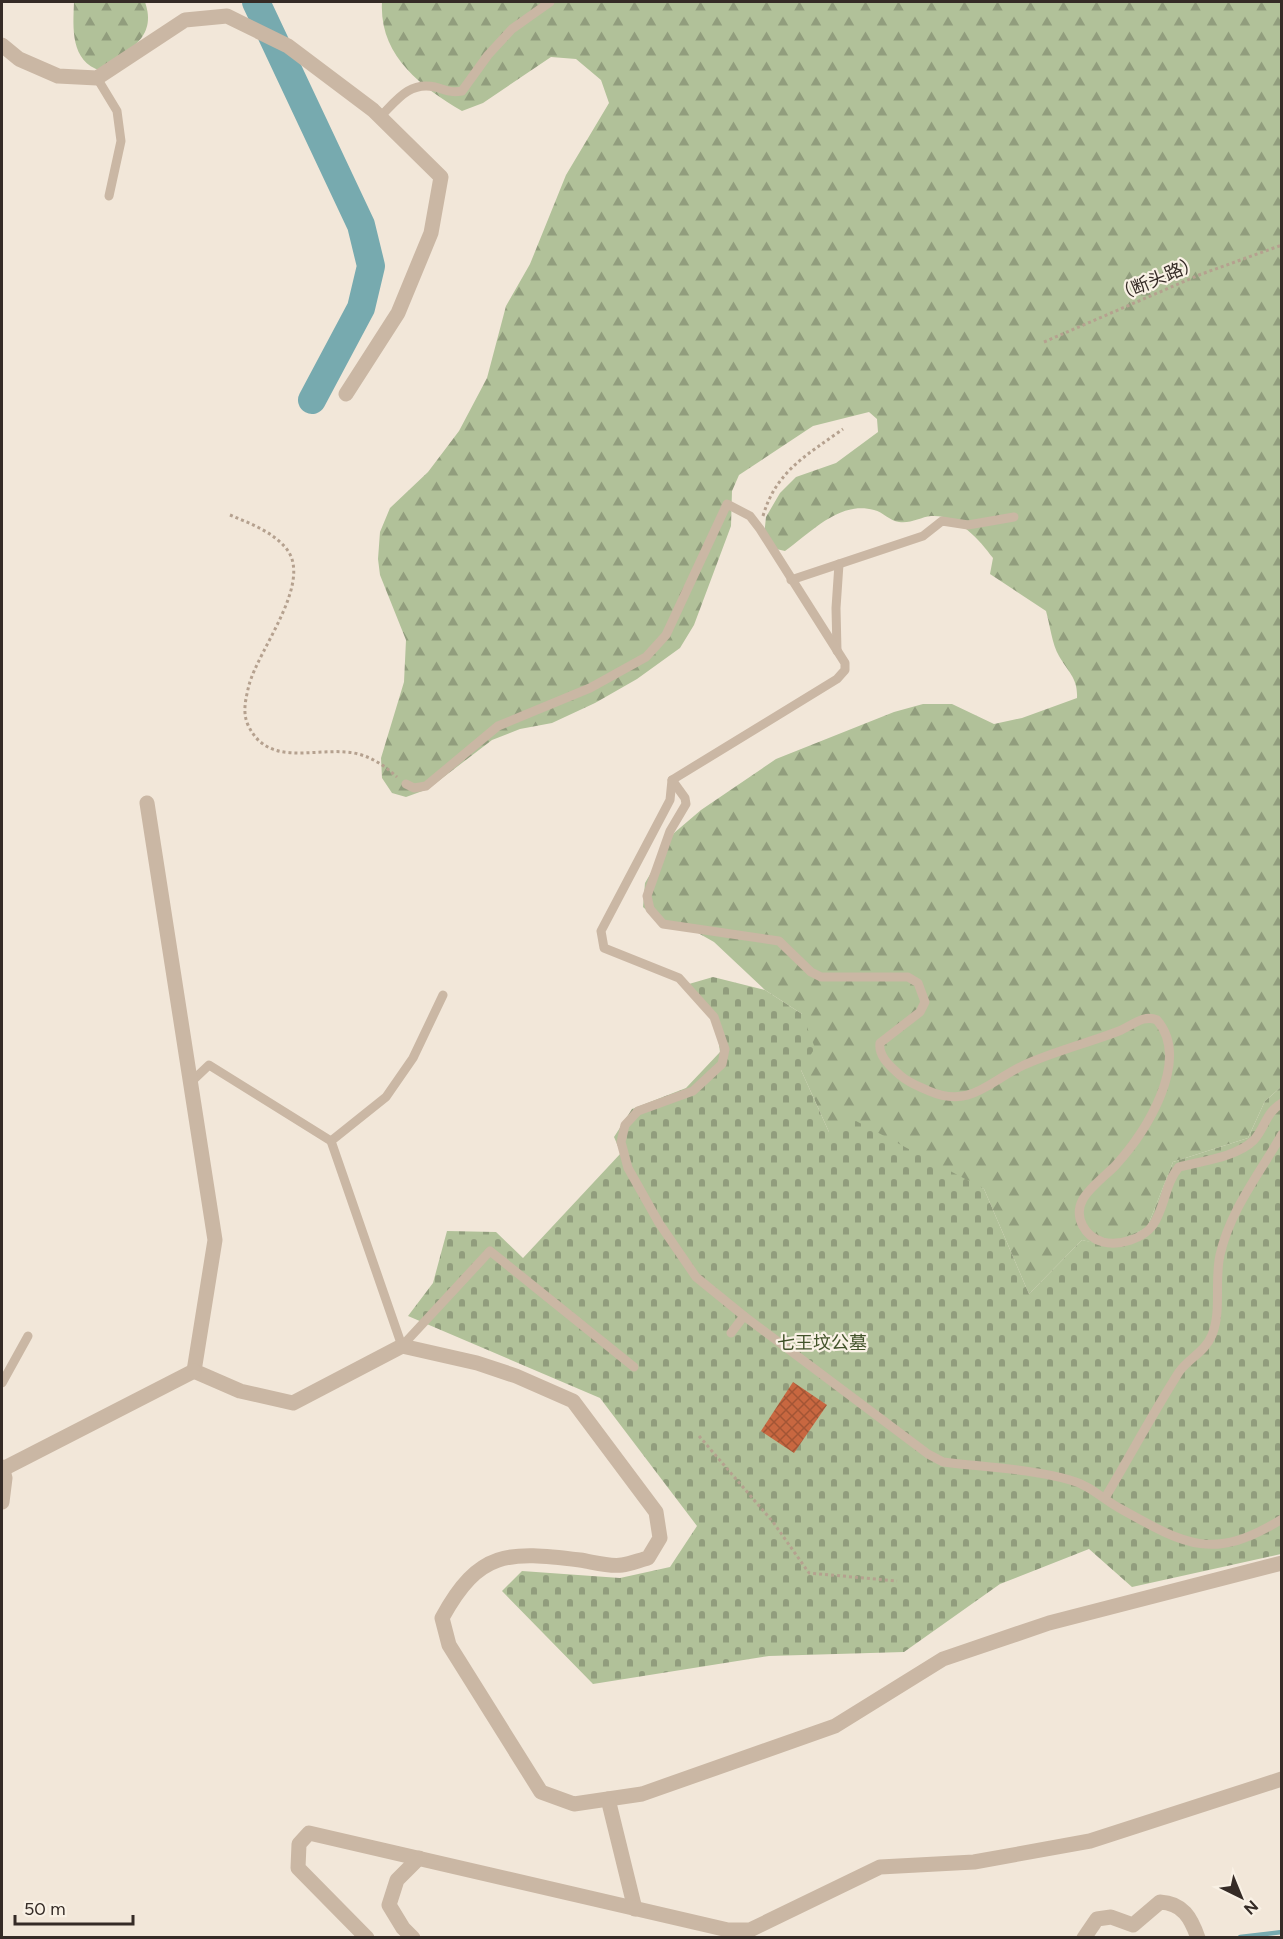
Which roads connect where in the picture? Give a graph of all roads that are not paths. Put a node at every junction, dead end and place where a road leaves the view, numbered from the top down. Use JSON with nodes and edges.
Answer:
{"nodes":[{"id":1,"x":550,"y":2,"type":"edge"},
{"id":2,"x":2,"y":45,"type":"edge"},
{"id":3,"x":97,"y":78,"type":"junction"},
{"id":4,"x":380,"y":117,"type":"junction"},
{"id":5,"x":109,"y":196,"type":"dead end"},
{"id":6,"x":346,"y":394,"type":"dead end"},
{"id":7,"x":1014,"y":517,"type":"dead end"},
{"id":8,"x":839,"y":564,"type":"junction"},
{"id":9,"x":791,"y":580,"type":"junction"},
{"id":10,"x":837,"y":651,"type":"junction"},
{"id":11,"x":672,"y":780,"type":"junction"},
{"id":12,"x":405,"y":784,"type":"road end"},
{"id":13,"x":147,"y":803,"type":"dead end"},
{"id":14,"x":443,"y":995,"type":"dead end"},
{"id":15,"x":190,"y":1083,"type":"junction"},
{"id":16,"x":1281,"y":1103,"type":"edge"},
{"id":17,"x":1281,"y":1134,"type":"edge"},
{"id":18,"x":331,"y":1141,"type":"junction"},
{"id":19,"x":744,"y":1316,"type":"junction"},
{"id":20,"x":730,"y":1333,"type":"dead end"},
{"id":21,"x":28,"y":1336,"type":"dead end"},
{"id":22,"x":402,"y":1346,"type":"junction"},
{"id":23,"x":634,"y":1367,"type":"dead end"},
{"id":24,"x":194,"y":1371,"type":"junction"},
{"id":25,"x":2,"y":1383,"type":"edge"},
{"id":26,"x":2,"y":1468,"type":"edge"},
{"id":27,"x":1105,"y":1498,"type":"junction"},
{"id":28,"x":2,"y":1502,"type":"edge"},
{"id":29,"x":1281,"y":1519,"type":"edge"},
{"id":30,"x":1281,"y":1563,"type":"edge"},
{"id":31,"x":1281,"y":1779,"type":"edge"},
{"id":32,"x":608,"y":1799,"type":"junction"},
{"id":33,"x":419,"y":1858,"type":"junction"},
{"id":34,"x":635,"y":1909,"type":"junction"},
{"id":35,"x":367,"y":1938,"type":"edge"},
{"id":36,"x":413,"y":1938,"type":"edge"},
{"id":37,"x":1084,"y":1938,"type":"edge"},
{"id":38,"x":1198,"y":1938,"type":"edge"}],
"edges":[{"from":1,"to":4,"type":"lane"},
{"from":2,"to":3,"type":"street"},
{"from":3,"to":4,"type":"street"},
{"from":3,"to":5,"type":"lane"},
{"from":4,"to":6,"type":"street"},
{"from":7,"to":8,"type":"lane"},
{"from":8,"to":9,"type":"lane"},
{"from":8,"to":10,"type":"lane"},
{"from":9,"to":10,"type":"lane"},
{"from":9,"to":12,"type":"lane"},
{"from":10,"to":11,"type":"lane"},
{"from":11,"to":16,"type":"lane"},
{"from":11,"to":19,"type":"lane"},
{"from":13,"to":15,"type":"street"},
{"from":14,"to":18,"type":"lane"},
{"from":15,"to":18,"type":"lane"},
{"from":15,"to":24,"type":"street"},
{"from":17,"to":27,"type":"lane"},
{"from":18,"to":22,"type":"lane"},
{"from":19,"to":20,"type":"lane"},
{"from":19,"to":27,"type":"lane"},
{"from":21,"to":25,"type":"lane"},
{"from":22,"to":23,"type":"lane"},
{"from":22,"to":24,"type":"street"},
{"from":22,"to":32,"type":"street"},
{"from":24,"to":26,"type":"street"},
{"from":26,"to":28,"type":"street"},
{"from":27,"to":29,"type":"lane"},
{"from":30,"to":32,"type":"street"},
{"from":31,"to":34,"type":"street"},
{"from":32,"to":34,"type":"street"},
{"from":33,"to":34,"type":"street"},
{"from":33,"to":35,"type":"street"},
{"from":33,"to":36,"type":"street"},
{"from":37,"to":38,"type":"street"}]}
